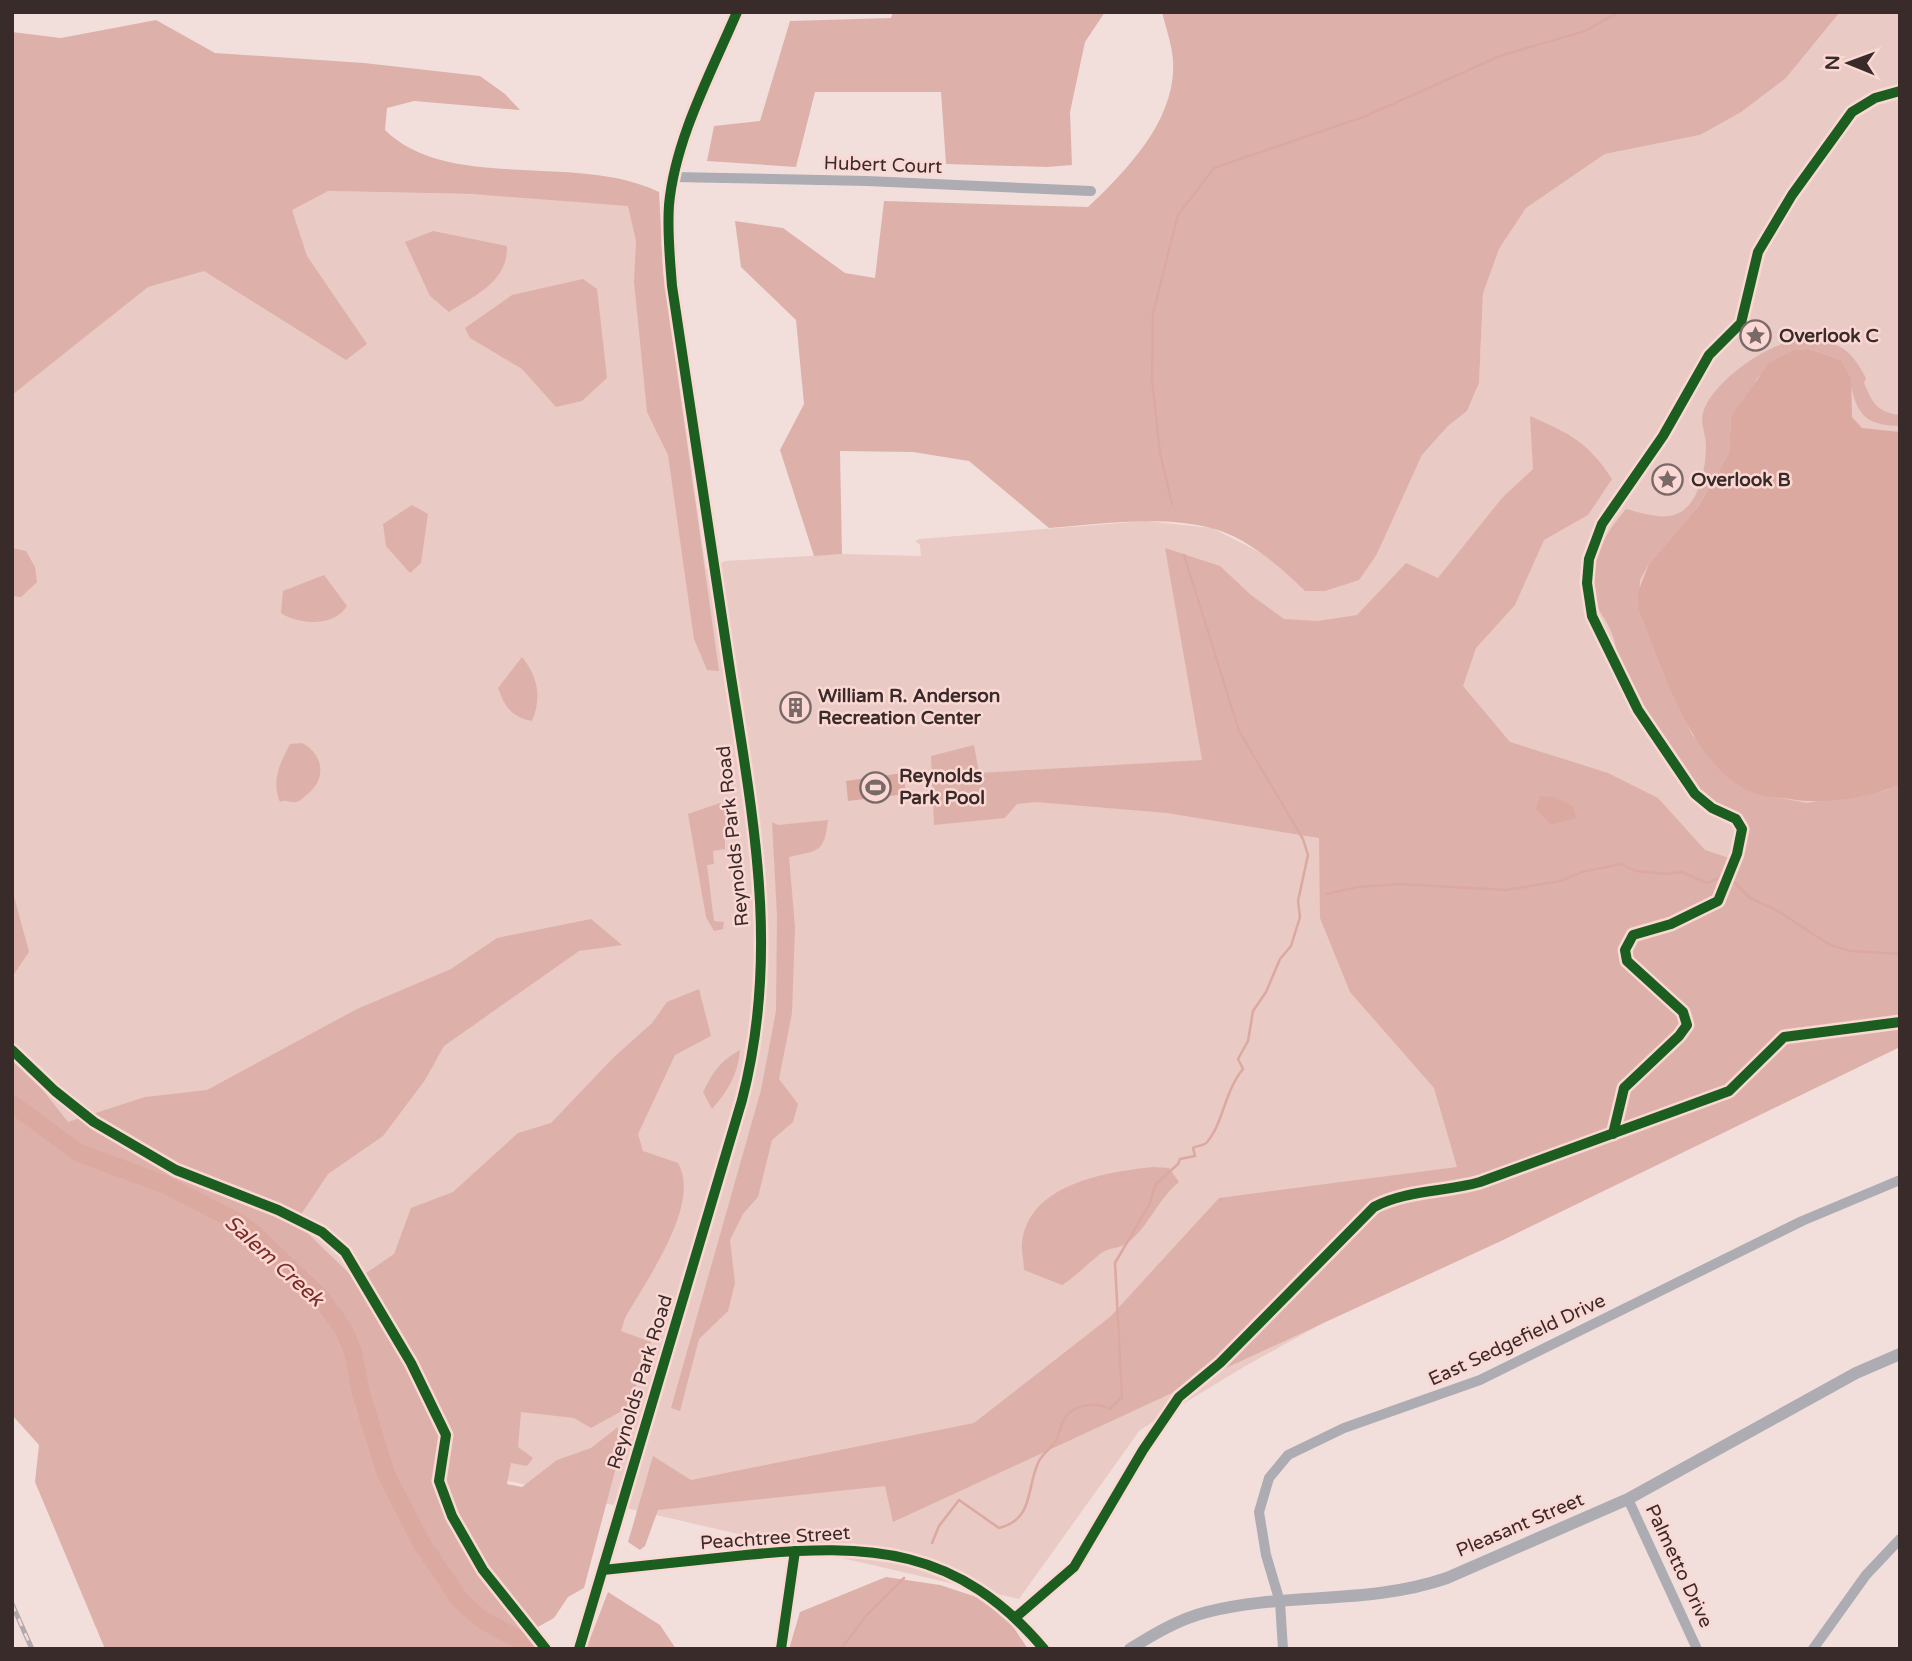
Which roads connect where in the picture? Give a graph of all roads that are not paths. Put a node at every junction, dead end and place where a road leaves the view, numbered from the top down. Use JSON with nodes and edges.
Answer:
{"nodes":[{"id":1,"x":737,"y":12,"type":"edge"},
{"id":2,"x":674,"y":177,"type":"junction"},
{"id":3,"x":1091,"y":191,"type":"dead end"},
{"id":4,"x":1900,"y":1181,"type":"edge"},
{"id":5,"x":1900,"y":1354,"type":"edge"},
{"id":6,"x":1628,"y":1499,"type":"junction"},
{"id":7,"x":1900,"y":1539,"type":"edge"},
{"id":8,"x":603,"y":1570,"type":"junction"},
{"id":9,"x":1280,"y":1602,"type":"junction"},
{"id":10,"x":579,"y":1646,"type":"edge"},
{"id":11,"x":1044,"y":1649,"type":"edge"},
{"id":12,"x":1130,"y":1649,"type":"edge"},
{"id":13,"x":1283,"y":1649,"type":"edge"},
{"id":14,"x":1697,"y":1649,"type":"edge"},
{"id":15,"x":1813,"y":1649,"type":"edge"}],
"edges":[{"from":1,"to":2,"type":"main road","name":"Reynolds Park Road"},
{"from":2,"to":3,"type":"street","name":"Hubert Court"},
{"from":2,"to":8,"type":"main road","name":"Reynolds Park Road"},
{"from":4,"to":9,"type":"street","name":"East Sedgefield Drive"},
{"from":5,"to":6,"type":"street","name":"Pleasant Street"},
{"from":6,"to":9,"type":"street","name":"Pleasant Street"},
{"from":6,"to":14,"type":"street","name":"Palmetto Drive"},
{"from":7,"to":15,"type":"street"},
{"from":8,"to":10,"type":"main road","name":"Reynolds Park Road"},
{"from":8,"to":11,"type":"street","name":"Peachtree Street"},
{"from":9,"to":12,"type":"street","name":"Pleasant Street"},
{"from":9,"to":13,"type":"street","name":"East Sedgefield Drive"}]}
